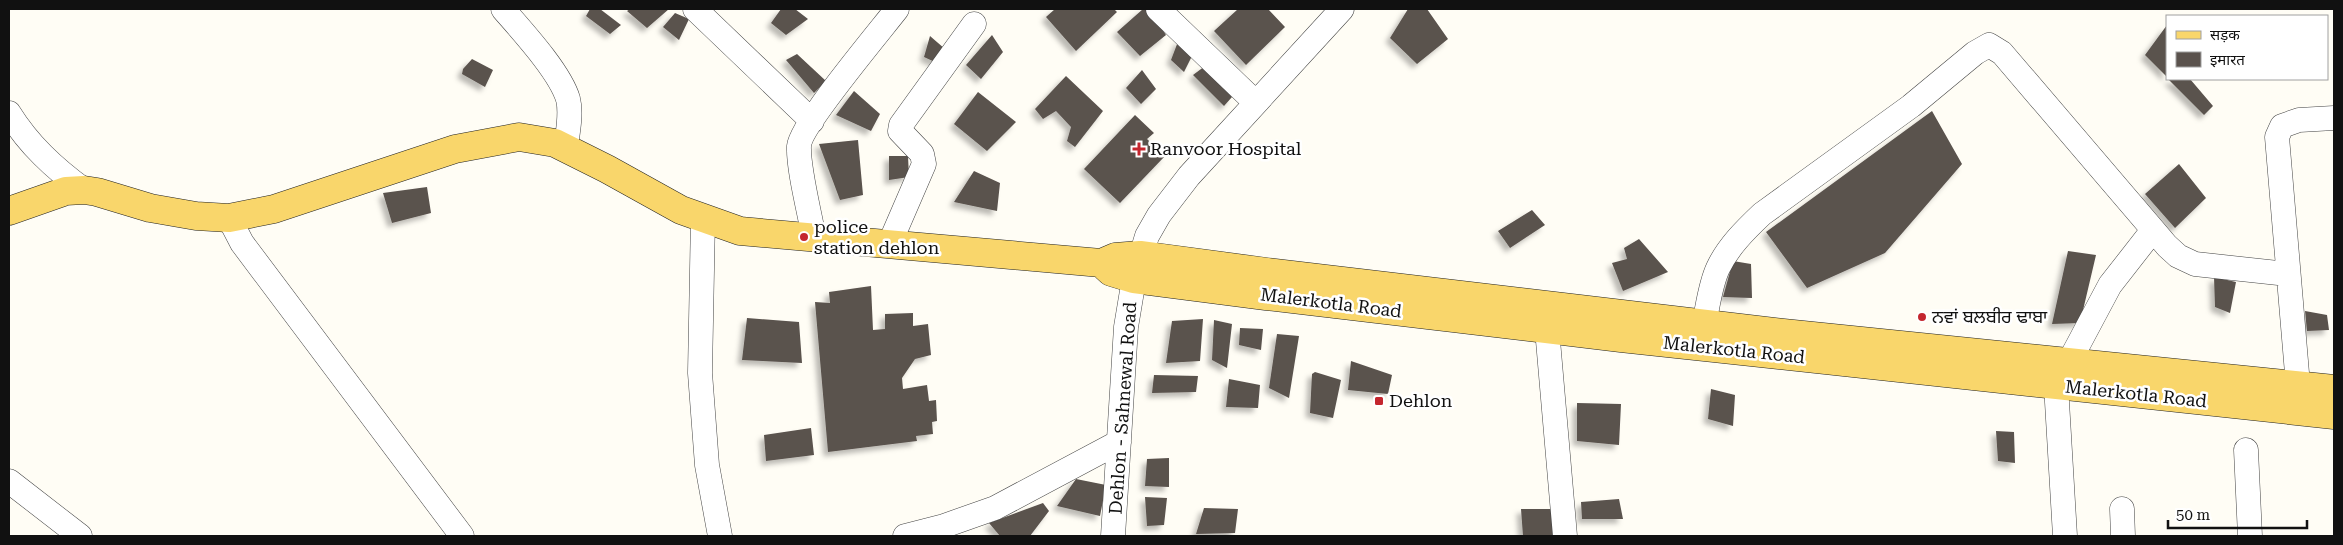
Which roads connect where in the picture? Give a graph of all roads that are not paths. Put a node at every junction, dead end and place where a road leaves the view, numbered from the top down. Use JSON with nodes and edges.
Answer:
{"nodes":[{"id":1,"x":503,"y":9,"type":"edge"},
{"id":2,"x":695,"y":9,"type":"edge"},
{"id":3,"x":897,"y":9,"type":"edge"},
{"id":4,"x":1158,"y":9,"type":"edge"},
{"id":5,"x":1342,"y":9,"type":"edge"},
{"id":6,"x":974,"y":24,"type":"dead end"},
{"id":7,"x":1255,"y":102,"type":"junction"},
{"id":8,"x":9,"y":113,"type":"edge"},
{"id":9,"x":2334,"y":118,"type":"edge"},
{"id":10,"x":812,"y":121,"type":"junction"},
{"id":11,"x":566,"y":149,"type":"junction"},
{"id":12,"x":84,"y":190,"type":"junction"},
{"id":13,"x":9,"y":211,"type":"edge"},
{"id":14,"x":229,"y":218,"type":"junction"},
{"id":15,"x":703,"y":218,"type":"junction"},
{"id":16,"x":2153,"y":230,"type":"junction"},
{"id":17,"x":814,"y":238,"type":"junction"},
{"id":18,"x":889,"y":245,"type":"junction"},
{"id":19,"x":1137,"y":267,"type":"junction"},
{"id":20,"x":2288,"y":274,"type":"junction"},
{"id":21,"x":1704,"y":324,"type":"junction"},
{"id":22,"x":1548,"y":329,"type":"junction"},
{"id":23,"x":2062,"y":374,"type":"junction"},
{"id":24,"x":2298,"y":385,"type":"junction"},
{"id":25,"x":2334,"y":389,"type":"edge"},
{"id":26,"x":2334,"y":415,"type":"edge"},
{"id":27,"x":1119,"y":442,"type":"junction"},
{"id":28,"x":2246,"y":450,"type":"dead end"},
{"id":29,"x":9,"y":482,"type":"edge"},
{"id":30,"x":2122,"y":508,"type":"dead end"},
{"id":31,"x":80,"y":536,"type":"edge"},
{"id":32,"x":462,"y":536,"type":"edge"},
{"id":33,"x":720,"y":536,"type":"edge"},
{"id":34,"x":905,"y":536,"type":"edge"},
{"id":35,"x":1113,"y":536,"type":"edge"},
{"id":36,"x":1565,"y":536,"type":"edge"},
{"id":37,"x":2065,"y":536,"type":"edge"},
{"id":38,"x":2123,"y":536,"type":"edge"},
{"id":39,"x":2250,"y":536,"type":"edge"}],
"edges":[{"from":1,"to":11,"type":"street"},
{"from":2,"to":10,"type":"street"},
{"from":3,"to":10,"type":"street"},
{"from":4,"to":7,"type":"street"},
{"from":5,"to":7,"type":"street","name":"Dehlon - Sahnewal Road"},
{"from":6,"to":18,"type":"street"},
{"from":7,"to":19,"type":"street","name":"Dehlon - Sahnewal Road"},
{"from":8,"to":12,"type":"street"},
{"from":9,"to":20,"type":"street"},
{"from":10,"to":17,"type":"street"},
{"from":11,"to":14,"type":"main road"},
{"from":11,"to":15,"type":"main road"},
{"from":12,"to":13,"type":"main road"},
{"from":12,"to":14,"type":"main road"},
{"from":14,"to":32,"type":"street"},
{"from":15,"to":17,"type":"main road"},
{"from":15,"to":33,"type":"street"},
{"from":16,"to":20,"type":"street"},
{"from":16,"to":21,"type":"street"},
{"from":16,"to":23,"type":"street"},
{"from":17,"to":18,"type":"main road"},
{"from":18,"to":19,"type":"main road"},
{"from":19,"to":21,"type":"main road","name":"Malerkotla Road"},
{"from":19,"to":22,"type":"main road","name":"Malerkotla Road"},
{"from":19,"to":27,"type":"street","name":"Dehlon - Sahnewal Road"},
{"from":20,"to":24,"type":"street"},
{"from":21,"to":23,"type":"main road","name":"Malerkotla Road"},
{"from":22,"to":23,"type":"main road","name":"Malerkotla Road"},
{"from":22,"to":36,"type":"street"},
{"from":23,"to":24,"type":"main road","name":"Malerkotla Road"},
{"from":23,"to":26,"type":"main road","name":"Malerkotla Road"},
{"from":23,"to":37,"type":"street"},
{"from":24,"to":25,"type":"main road","name":"Malerkotla Road"},
{"from":27,"to":34,"type":"street"},
{"from":27,"to":35,"type":"street","name":"Dehlon - Sahnewal Road"},
{"from":28,"to":39,"type":"street"},
{"from":29,"to":31,"type":"street"},
{"from":30,"to":38,"type":"street"}]}
